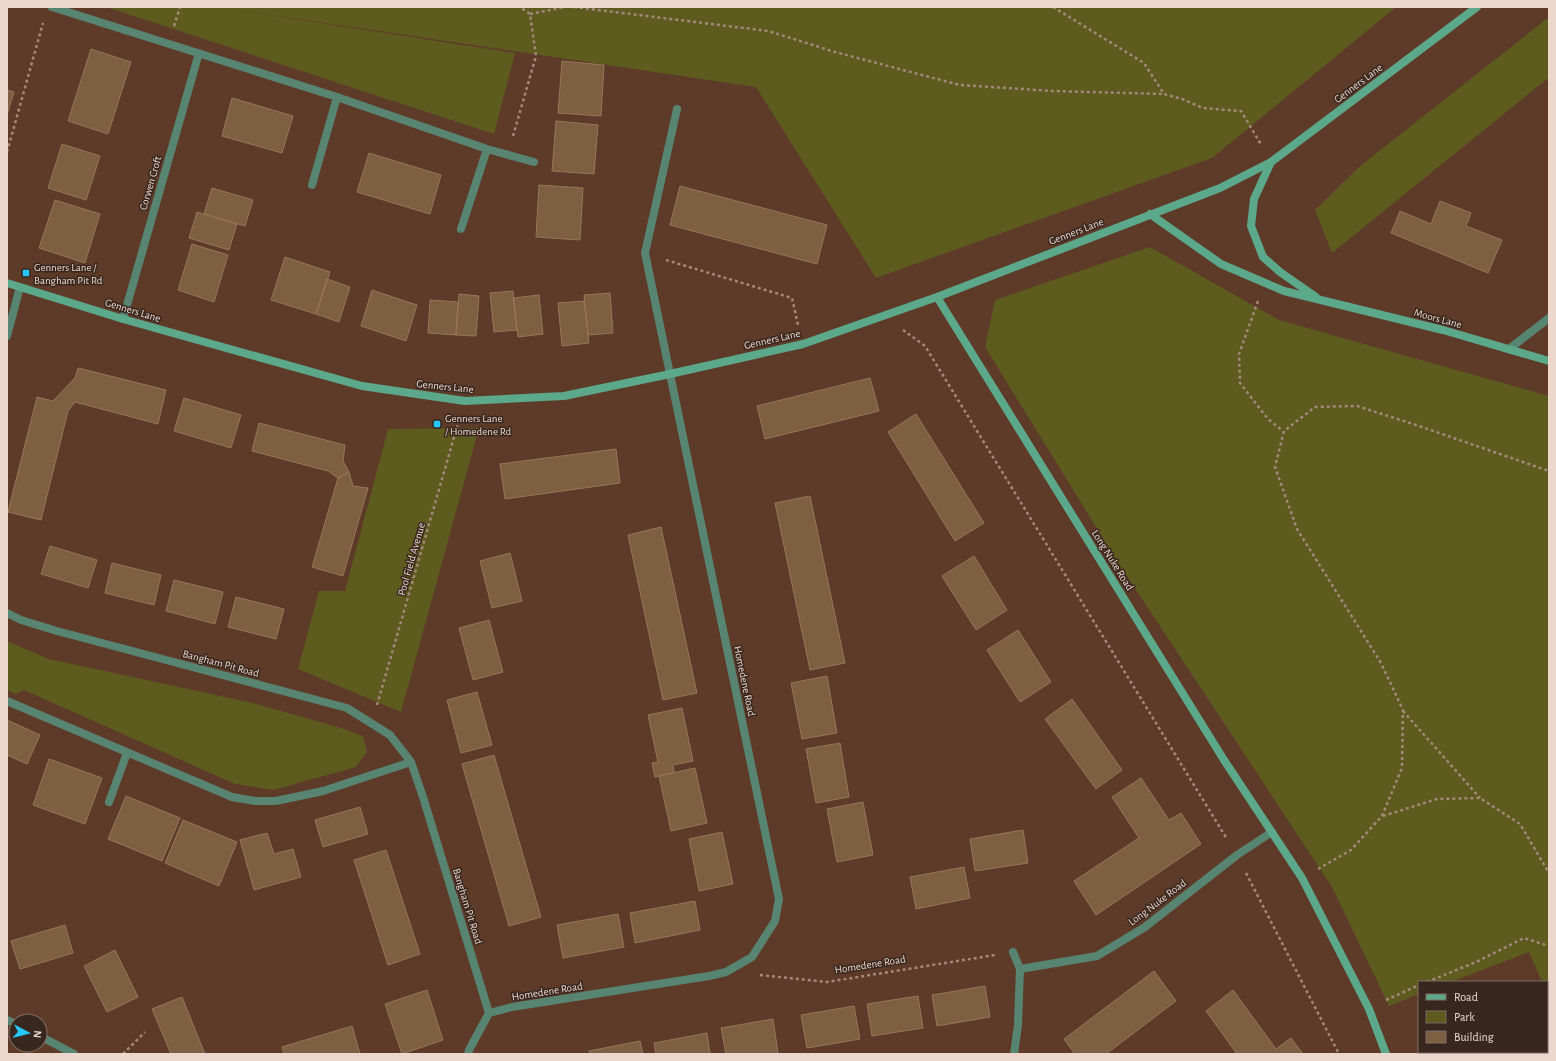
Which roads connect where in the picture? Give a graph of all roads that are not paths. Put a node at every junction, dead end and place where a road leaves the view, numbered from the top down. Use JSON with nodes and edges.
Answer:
{"nodes":[{"id":1,"x":52,"y":7,"type":"edge"},
{"id":2,"x":1477,"y":7,"type":"edge"},
{"id":3,"x":198,"y":53,"type":"junction"},
{"id":4,"x":337,"y":97,"type":"junction"},
{"id":5,"x":677,"y":109,"type":"dead end"},
{"id":6,"x":487,"y":149,"type":"junction"},
{"id":7,"x":534,"y":162,"type":"dead end"},
{"id":8,"x":1271,"y":162,"type":"junction"},
{"id":9,"x":312,"y":185,"type":"dead end"},
{"id":10,"x":1150,"y":214,"type":"junction"},
{"id":11,"x":461,"y":229,"type":"dead end"},
{"id":12,"x":7,"y":283,"type":"edge"},
{"id":13,"x":20,"y":287,"type":"junction"},
{"id":14,"x":937,"y":297,"type":"junction"},
{"id":15,"x":1320,"y":300,"type":"junction"},
{"id":16,"x":1549,"y":318,"type":"edge"},
{"id":17,"x":123,"y":319,"type":"junction"},
{"id":18,"x":7,"y":336,"type":"edge"},
{"id":19,"x":1509,"y":349,"type":"junction"},
{"id":20,"x":1549,"y":361,"type":"edge"},
{"id":21,"x":670,"y":374,"type":"junction"},
{"id":22,"x":7,"y":613,"type":"edge"},
{"id":23,"x":7,"y":701,"type":"edge"},
{"id":24,"x":127,"y":752,"type":"junction"},
{"id":25,"x":411,"y":762,"type":"junction"},
{"id":26,"x":109,"y":802,"type":"dead end"},
{"id":27,"x":1272,"y":832,"type":"junction"},
{"id":28,"x":1013,"y":952,"type":"road end"},
{"id":29,"x":1020,"y":969,"type":"junction"},
{"id":30,"x":489,"y":1013,"type":"junction"},
{"id":31,"x":48,"y":1040,"type":"edge"},
{"id":32,"x":74,"y":1054,"type":"edge"},
{"id":33,"x":468,"y":1054,"type":"edge"},
{"id":34,"x":1014,"y":1054,"type":"edge"},
{"id":35,"x":1386,"y":1054,"type":"edge"}],
"edges":[{"from":1,"to":3,"type":"street"},
{"from":2,"to":8,"type":"street","name":"Genners Lane"},
{"from":3,"to":4,"type":"street"},
{"from":3,"to":17,"type":"street","name":"Corwen Croft"},
{"from":4,"to":6,"type":"street"},
{"from":4,"to":9,"type":"street"},
{"from":5,"to":21,"type":"street","name":"Homedene Road"},
{"from":6,"to":7,"type":"street"},
{"from":6,"to":11,"type":"street"},
{"from":8,"to":10,"type":"street","name":"Genners Lane"},
{"from":8,"to":15,"type":"street","name":"Moors Lane"},
{"from":10,"to":14,"type":"street","name":"Genners Lane"},
{"from":10,"to":15,"type":"street","name":"Moors Lane"},
{"from":12,"to":13,"type":"street","name":"Genners Lane"},
{"from":13,"to":17,"type":"street","name":"Genners Lane"},
{"from":13,"to":18,"type":"street"},
{"from":14,"to":21,"type":"street","name":"Genners Lane"},
{"from":14,"to":27,"type":"street","name":"Long Nuke Road"},
{"from":15,"to":19,"type":"street","name":"Moors Lane"},
{"from":16,"to":19,"type":"street"},
{"from":17,"to":21,"type":"street","name":"Genners Lane"},
{"from":19,"to":20,"type":"street","name":"Moors Lane"},
{"from":21,"to":30,"type":"street","name":"Homedene Road"},
{"from":22,"to":25,"type":"street","name":"Bangham Pit Road"},
{"from":23,"to":24,"type":"street"},
{"from":24,"to":25,"type":"street"},
{"from":24,"to":26,"type":"street"},
{"from":25,"to":30,"type":"street","name":"Bangham Pit Road"},
{"from":27,"to":29,"type":"street","name":"Long Nuke Road"},
{"from":27,"to":35,"type":"street","name":"Long Nuke Road"},
{"from":28,"to":29,"type":"street"},
{"from":29,"to":34,"type":"street"},
{"from":30,"to":33,"type":"street"},
{"from":31,"to":32,"type":"street"}]}
